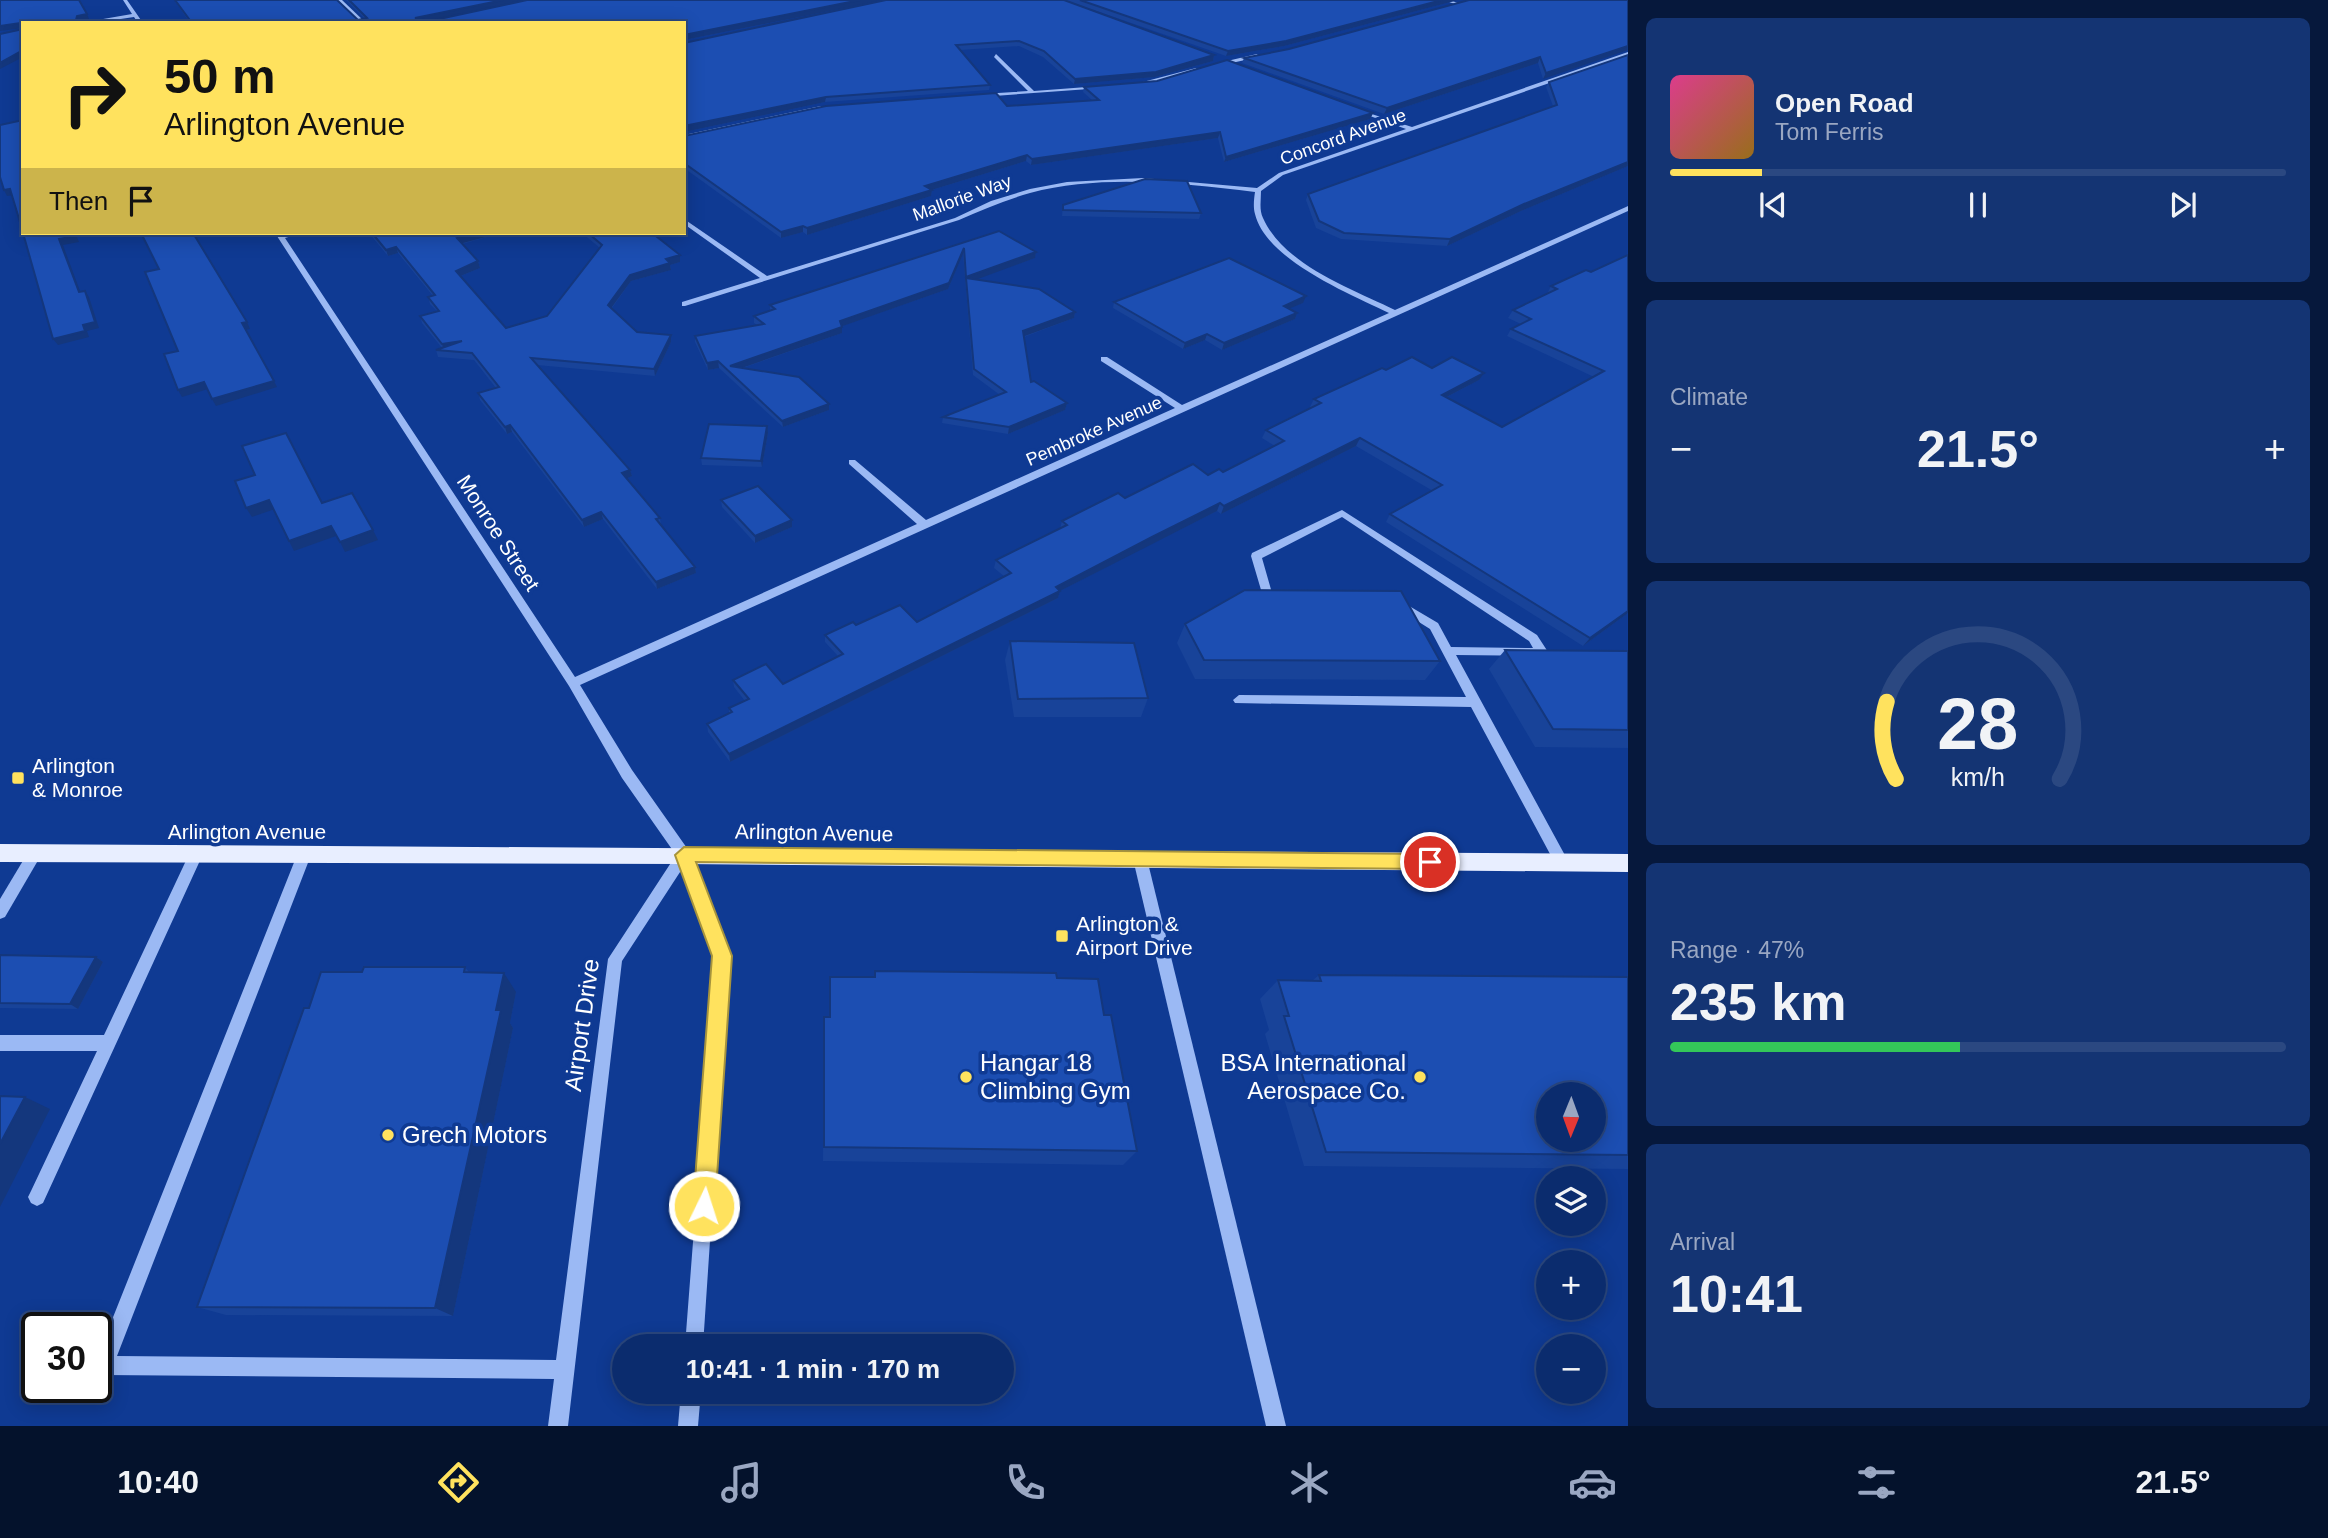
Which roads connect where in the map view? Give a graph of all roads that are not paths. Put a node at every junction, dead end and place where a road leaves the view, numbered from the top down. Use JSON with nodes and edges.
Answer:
{"nodes":[{"id":1,"x":125,"y":0,"type":"edge"},
{"id":2,"x":339,"y":0,"type":"edge"},
{"id":3,"x":1462,"y":3,"type":"edge"},
{"id":4,"x":1445,"y":4,"type":"edge"},
{"id":5,"x":135,"y":15,"type":"junction"},
{"id":6,"x":95,"y":21,"type":"edge"},
{"id":7,"x":140,"y":21,"type":"edge"},
{"id":8,"x":362,"y":21,"type":"edge"},
{"id":9,"x":1628,"y":54,"type":"edge"},
{"id":10,"x":1261,"y":55,"type":"edge"},
{"id":11,"x":996,"y":56,"type":"dead end"},
{"id":12,"x":1213,"y":56,"type":"edge"},
{"id":13,"x":1226,"y":61,"type":"junction"},
{"id":14,"x":1238,"y":66,"type":"edge"},
{"id":15,"x":1128,"y":85,"type":"edge"},
{"id":16,"x":1115,"y":87,"type":"edge"},
{"id":17,"x":1033,"y":93,"type":"junction"},
{"id":18,"x":969,"y":97,"type":"edge"},
{"id":19,"x":1350,"y":106,"type":"edge"},
{"id":20,"x":826,"y":107,"type":"edge"},
{"id":21,"x":1412,"y":129,"type":"junction"},
{"id":22,"x":686,"y":136,"type":"edge"},
{"id":23,"x":1258,"y":190,"type":"junction"},
{"id":24,"x":1628,"y":208,"type":"edge"},
{"id":25,"x":686,"y":222,"type":"edge"},
{"id":26,"x":280,"y":235,"type":"edge"},
{"id":27,"x":766,"y":279,"type":"junction"},
{"id":28,"x":685,"y":304,"type":"dead end"},
{"id":29,"x":1396,"y":313,"type":"junction"},
{"id":30,"x":1104,"y":359,"type":"dead end"},
{"id":31,"x":1182,"y":409,"type":"junction"},
{"id":32,"x":852,"y":462,"type":"dead end"},
{"id":33,"x":925,"y":525,"type":"junction"},
{"id":34,"x":1383,"y":595,"type":"edge"},
{"id":35,"x":1293,"y":596,"type":"edge"},
{"id":36,"x":1448,"y":651,"type":"junction"},
{"id":37,"x":573,"y":683,"type":"junction"},
{"id":38,"x":1239,"y":701,"type":"dead end"},
{"id":39,"x":1476,"y":702,"type":"junction"},
{"id":40,"x":0,"y":853,"type":"edge"},
{"id":41,"x":35,"y":853,"type":"junction"},
{"id":42,"x":196,"y":854,"type":"junction"},
{"id":43,"x":303,"y":855,"type":"junction"},
{"id":44,"x":684,"y":855,"type":"junction"},
{"id":45,"x":1140,"y":859,"type":"junction"},
{"id":46,"x":1563,"y":863,"type":"junction"},
{"id":47,"x":1628,"y":863,"type":"edge"},
{"id":48,"x":0,"y":912,"type":"edge"},
{"id":49,"x":0,"y":1042,"type":"edge"},
{"id":50,"x":109,"y":1043,"type":"junction"},
{"id":51,"x":37,"y":1198,"type":"dead end"},
{"id":52,"x":695,"y":1334,"type":"edge"},
{"id":53,"x":565,"y":1370,"type":"junction"},
{"id":54,"x":690,"y":1404,"type":"edge"},
{"id":55,"x":558,"y":1426,"type":"edge"},
{"id":56,"x":688,"y":1426,"type":"edge"},
{"id":57,"x":1276,"y":1426,"type":"edge"}],
"edges":[{"from":1,"to":5,"type":"street"},
{"from":2,"to":8,"type":"street"},
{"from":3,"to":4,"type":"street"},
{"from":5,"to":6,"type":"street"},
{"from":5,"to":7,"type":"street"},
{"from":9,"to":21,"type":"street","name":"Concord Avenue"},
{"from":10,"to":13,"type":"street"},
{"from":11,"to":17,"type":"street"},
{"from":12,"to":13,"type":"street"},
{"from":13,"to":14,"type":"street"},
{"from":13,"to":15,"type":"street"},
{"from":16,"to":17,"type":"street"},
{"from":17,"to":18,"type":"street"},
{"from":19,"to":21,"type":"street"},
{"from":20,"to":22,"type":"street"},
{"from":21,"to":23,"type":"street","name":"Concord Avenue"},
{"from":23,"to":27,"type":"street","name":"Mallorie Way"},
{"from":23,"to":29,"type":"street"},
{"from":24,"to":29,"type":"street","name":"Pembroke Avenue"},
{"from":25,"to":27,"type":"street"},
{"from":26,"to":37,"type":"street","name":"Monroe Street"},
{"from":27,"to":28,"type":"street","name":"Mallorie Way"},
{"from":29,"to":31,"type":"street","name":"Pembroke Avenue"},
{"from":30,"to":31,"type":"street"},
{"from":31,"to":33,"type":"street","name":"Pembroke Avenue"},
{"from":32,"to":33,"type":"street"},
{"from":33,"to":37,"type":"street","name":"Pembroke Avenue"},
{"from":34,"to":36,"type":"street"},
{"from":35,"to":36,"type":"street"},
{"from":36,"to":39,"type":"street"},
{"from":37,"to":44,"type":"street","name":"Monroe Street"},
{"from":38,"to":39,"type":"street"},
{"from":39,"to":46,"type":"street"},
{"from":40,"to":41,"type":"main road","name":"Arlington Avenue"},
{"from":41,"to":42,"type":"main road","name":"Arlington Avenue"},
{"from":41,"to":48,"type":"street"},
{"from":42,"to":43,"type":"main road","name":"Arlington Avenue"},
{"from":42,"to":50,"type":"street"},
{"from":43,"to":44,"type":"main road","name":"Arlington Avenue"},
{"from":43,"to":53,"type":"street"},
{"from":44,"to":45,"type":"main road","name":"Arlington Avenue"},
{"from":44,"to":52,"type":"street"},
{"from":44,"to":53,"type":"street","name":"Airport Drive"},
{"from":45,"to":46,"type":"main road","name":"Arlington Avenue"},
{"from":45,"to":57,"type":"street"},
{"from":46,"to":47,"type":"main road","name":"Arlington Avenue"},
{"from":49,"to":50,"type":"street"},
{"from":50,"to":51,"type":"street"},
{"from":53,"to":55,"type":"street","name":"Airport Drive"},
{"from":54,"to":56,"type":"street"}]}
